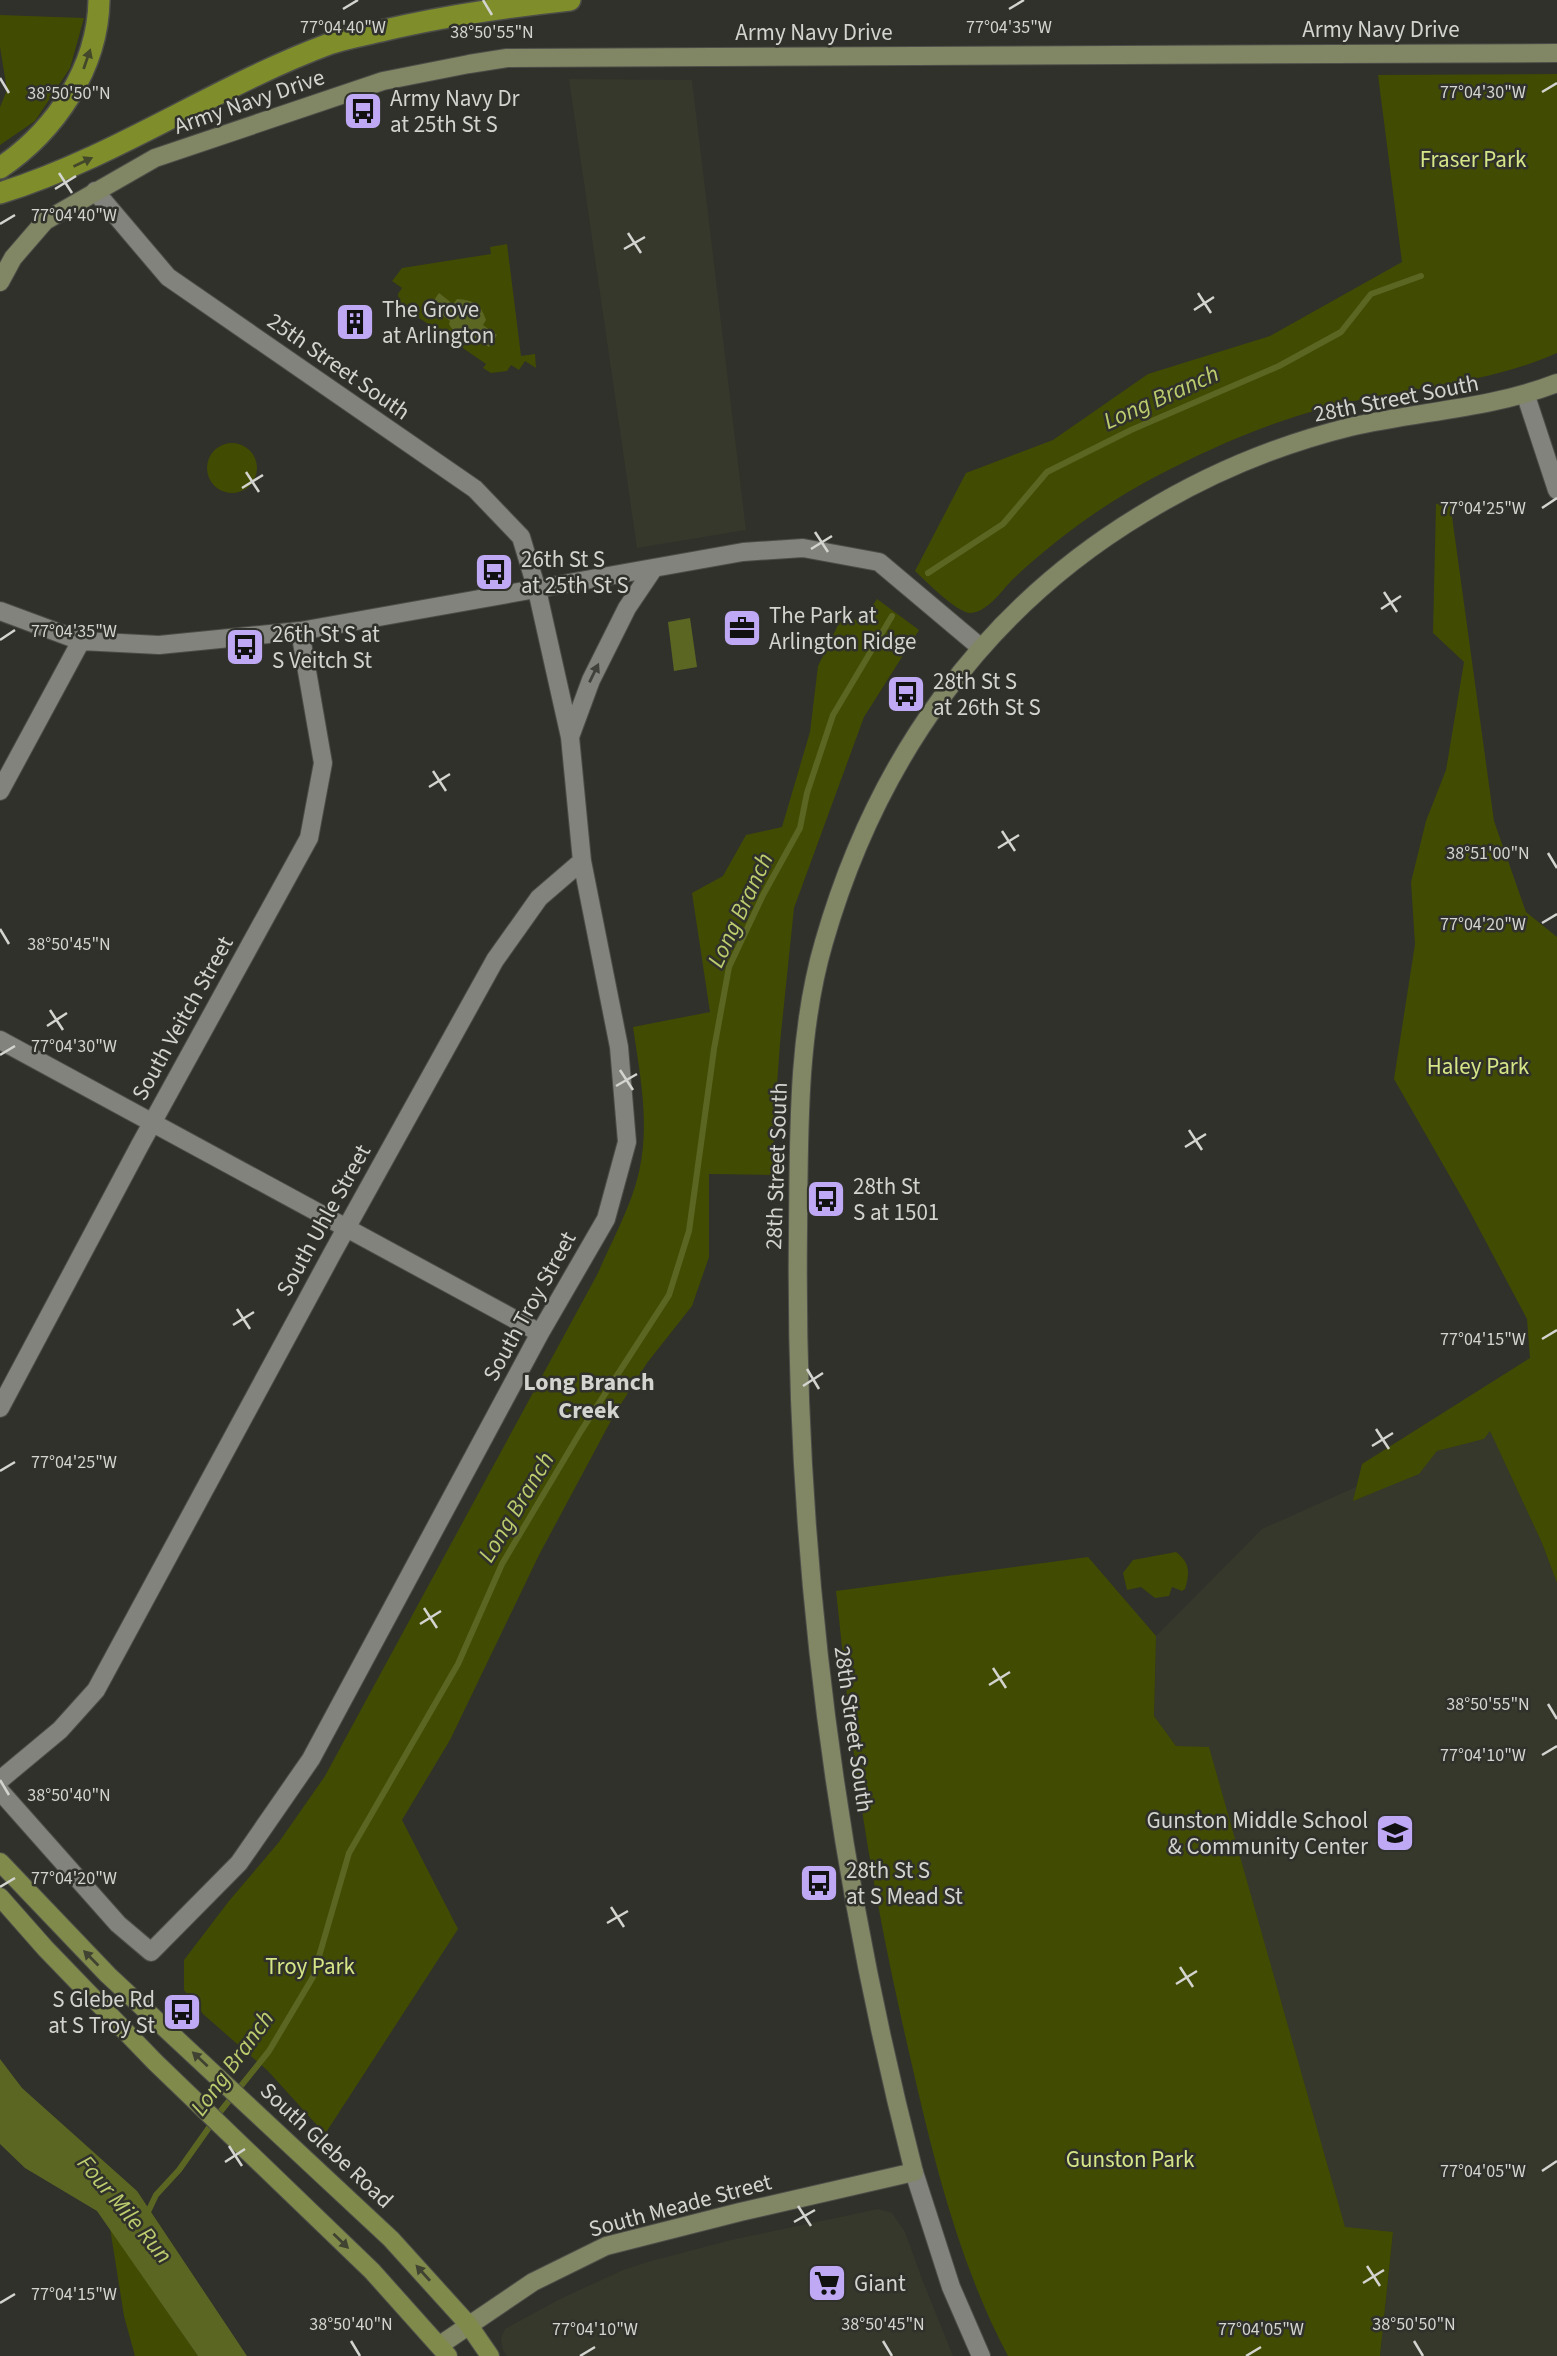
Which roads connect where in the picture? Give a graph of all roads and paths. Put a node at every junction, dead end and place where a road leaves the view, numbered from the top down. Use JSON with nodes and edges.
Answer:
{"nodes":[{"id":1,"x":99,"y":0,"type":"edge"},
{"id":2,"x":570,"y":0,"type":"edge"},
{"id":3,"x":1557,"y":53,"type":"edge"},
{"id":4,"x":0,"y":168,"type":"edge"},
{"id":5,"x":95,"y":191,"type":"junction"},
{"id":6,"x":0,"y":193,"type":"edge"},
{"id":7,"x":0,"y":282,"type":"edge"},
{"id":8,"x":1557,"y":383,"type":"edge"},
{"id":9,"x":1526,"y":396,"type":"junction"},
{"id":10,"x":1557,"y":490,"type":"edge"},
{"id":11,"x":654,"y":568,"type":"junction"},
{"id":12,"x":537,"y":590,"type":"junction"},
{"id":13,"x":1,"y":613,"type":"edge"},
{"id":14,"x":300,"y":631,"type":"junction"},
{"id":15,"x":81,"y":641,"type":"junction"},
{"id":16,"x":980,"y":647,"type":"junction"},
{"id":17,"x":570,"y":737,"type":"junction"},
{"id":18,"x":0,"y":790,"type":"edge"},
{"id":19,"x":582,"y":861,"type":"junction"},
{"id":20,"x":0,"y":1040,"type":"edge"},
{"id":21,"x":153,"y":1122,"type":"junction"},
{"id":22,"x":346,"y":1229,"type":"junction"},
{"id":23,"x":540,"y":1333,"type":"junction"},
{"id":24,"x":0,"y":1408,"type":"edge"},
{"id":25,"x":0,"y":1780,"type":"edge"},
{"id":26,"x":0,"y":1791,"type":"edge"},
{"id":27,"x":0,"y":1862,"type":"edge"},
{"id":28,"x":0,"y":1897,"type":"edge"},
{"id":29,"x":914,"y":2172,"type":"junction"},
{"id":30,"x":468,"y":2324,"type":"junction"},
{"id":31,"x":444,"y":2351,"type":"edge"},
{"id":32,"x":489,"y":2356,"type":"edge"},
{"id":33,"x":981,"y":2356,"type":"edge"}],
"edges":[{"from":4,"to":1,"type":"highway","one_way":true},
{"from":6,"to":2,"type":"highway","one_way":true},
{"from":3,"to":5,"type":"street","name":"Army Navy Drive"},
{"from":5,"to":7,"type":"street","name":"Army Navy Drive"},
{"from":5,"to":12,"type":"street","name":"25th Street South"},
{"from":8,"to":9,"type":"street","name":"28th Street South"},
{"from":9,"to":10,"type":"street"},
{"from":9,"to":16,"type":"street","name":"28th Street South"},
{"from":11,"to":12,"type":"street"},
{"from":11,"to":16,"type":"street"},
{"from":17,"to":11,"type":"street","one_way":true},
{"from":12,"to":14,"type":"street"},
{"from":12,"to":17,"type":"street","name":"South Troy Street"},
{"from":13,"to":15,"type":"street"},
{"from":14,"to":15,"type":"street"},
{"from":14,"to":21,"type":"street","name":"South Veitch Street"},
{"from":15,"to":18,"type":"street"},
{"from":16,"to":29,"type":"street","name":"28th Street South"},
{"from":17,"to":19,"type":"street","name":"South Troy Street"},
{"from":19,"to":22,"type":"street","name":"South Uhle Street"},
{"from":19,"to":23,"type":"street","name":"South Troy Street"},
{"from":20,"to":21,"type":"street"},
{"from":21,"to":22,"type":"street"},
{"from":21,"to":24,"type":"street","name":"South Veitch Street"},
{"from":22,"to":23,"type":"street"},
{"from":22,"to":25,"type":"street","name":"South Uhle Street"},
{"from":23,"to":26,"type":"street","name":"South Troy Street"},
{"from":30,"to":27,"type":"main road","name":"South Glebe Road","one_way":true},
{"from":28,"to":31,"type":"main road","one_way":true},
{"from":29,"to":30,"type":"street","name":"South Meade Street"},
{"from":29,"to":33,"type":"street","name":"28th Street South"},
{"from":30,"to":31,"type":"street","name":"South Meade Street"},
{"from":30,"to":32,"type":"main road","name":"South Glebe Road"}]}
